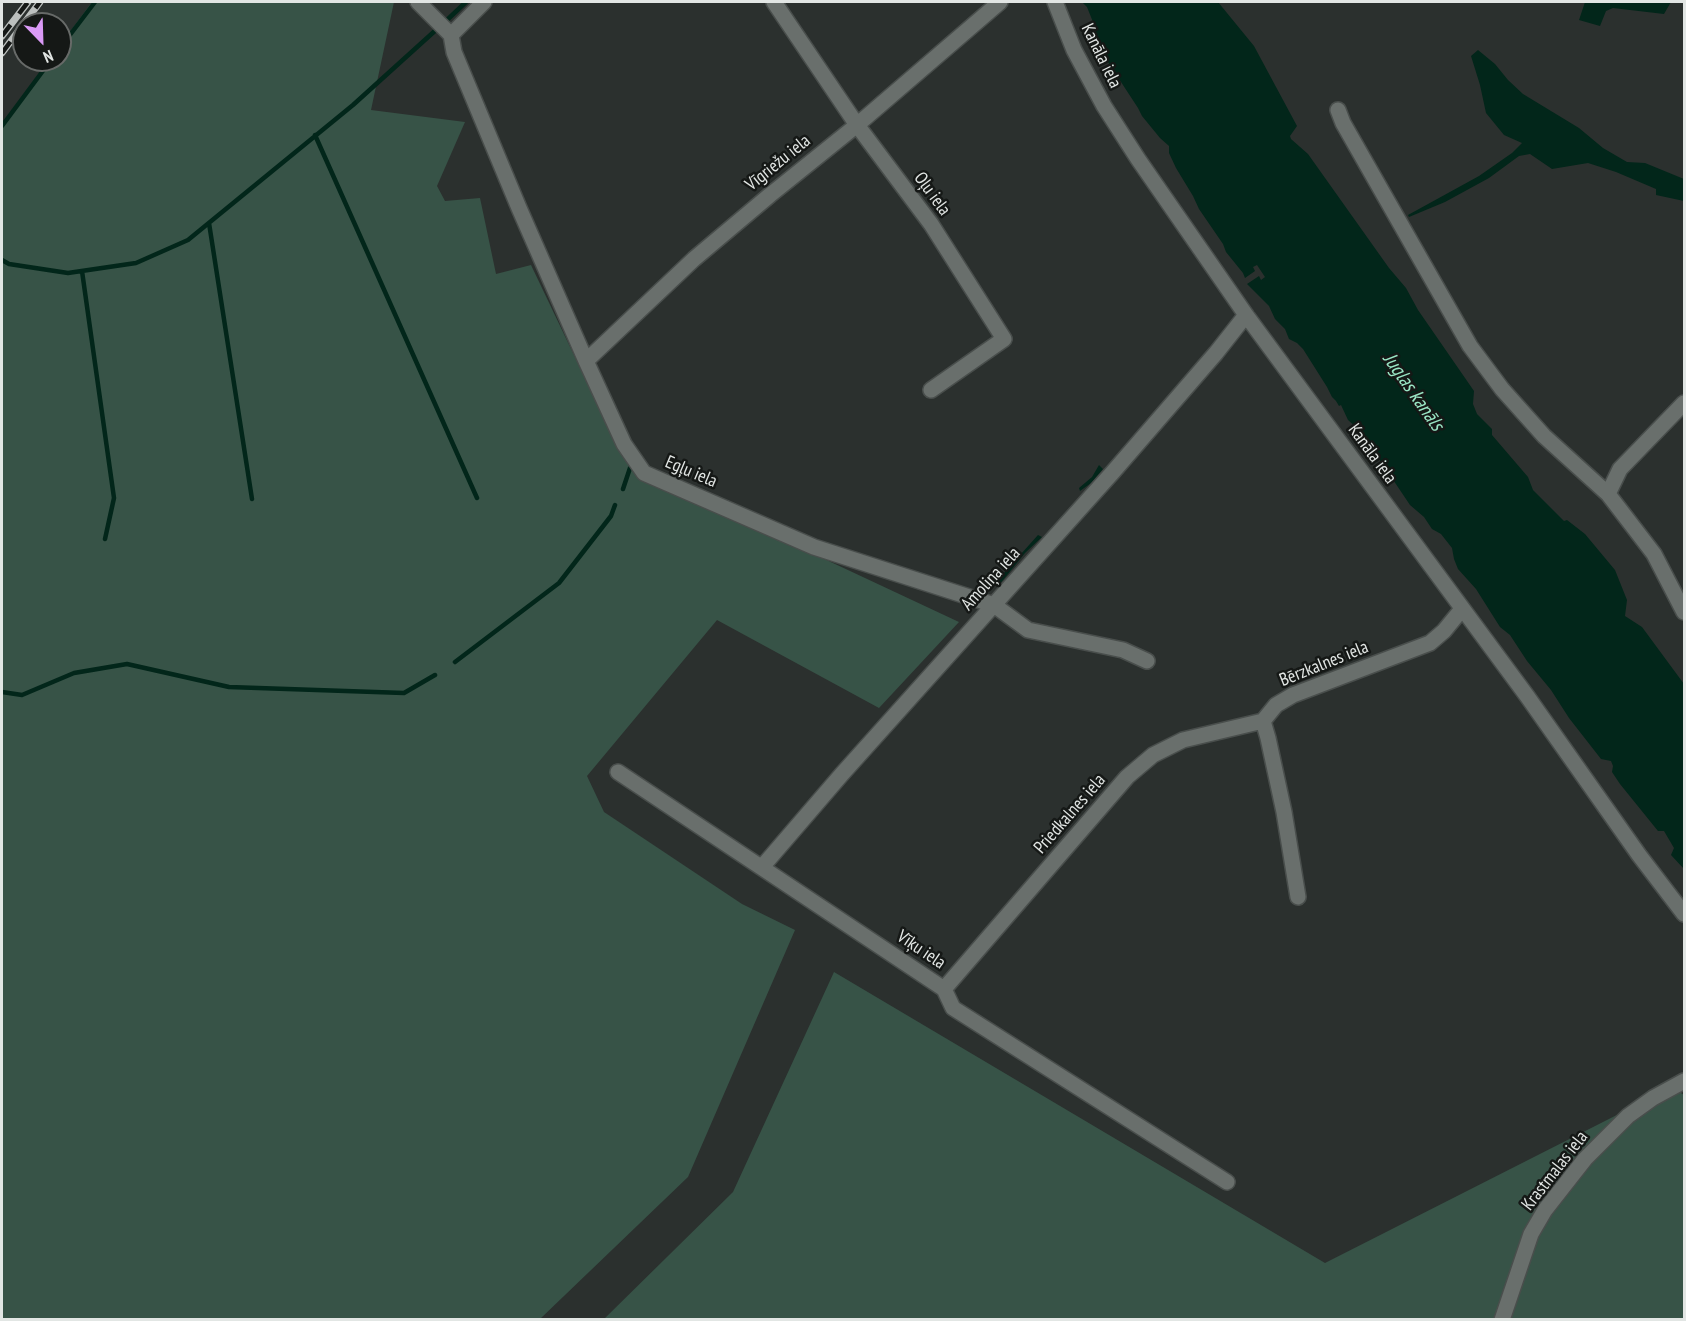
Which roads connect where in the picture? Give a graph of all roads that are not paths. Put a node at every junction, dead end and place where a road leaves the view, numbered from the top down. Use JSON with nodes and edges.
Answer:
{"nodes":[{"id":1,"x":418,"y":2,"type":"edge"},
{"id":2,"x":484,"y":2,"type":"edge"},
{"id":3,"x":774,"y":2,"type":"edge"},
{"id":4,"x":1000,"y":2,"type":"edge"},
{"id":5,"x":1055,"y":2,"type":"edge"},
{"id":6,"x":451,"y":35,"type":"junction"},
{"id":7,"x":1338,"y":110,"type":"dead end"},
{"id":8,"x":857,"y":124,"type":"junction"},
{"id":9,"x":1246,"y":315,"type":"junction"},
{"id":10,"x":586,"y":361,"type":"junction"},
{"id":11,"x":931,"y":390,"type":"dead end"},
{"id":12,"x":1684,"y":403,"type":"edge"},
{"id":13,"x":1608,"y":494,"type":"junction"},
{"id":14,"x":994,"y":605,"type":"junction"},
{"id":15,"x":1462,"y":609,"type":"junction"},
{"id":16,"x":1684,"y":612,"type":"edge"},
{"id":17,"x":1147,"y":661,"type":"dead end"},
{"id":18,"x":1263,"y":721,"type":"junction"},
{"id":19,"x":618,"y":772,"type":"dead end"},
{"id":20,"x":762,"y":867,"type":"junction"},
{"id":21,"x":1298,"y":897,"type":"dead end"},
{"id":22,"x":1684,"y":914,"type":"edge"},
{"id":23,"x":944,"y":989,"type":"junction"},
{"id":24,"x":1684,"y":1081,"type":"edge"},
{"id":25,"x":1227,"y":1182,"type":"dead end"},
{"id":26,"x":1502,"y":1320,"type":"edge"}],
"edges":[{"from":1,"to":6,"type":"street","name":"Egļu iela"},
{"from":2,"to":6,"type":"street"},
{"from":3,"to":8,"type":"street","name":"Oļu iela"},
{"from":4,"to":8,"type":"street","name":"Vīgriežu iela"},
{"from":5,"to":9,"type":"street","name":"Kanāla iela"},
{"from":6,"to":10,"type":"street","name":"Egļu iela"},
{"from":7,"to":13,"type":"street"},
{"from":8,"to":10,"type":"street","name":"Vīgriežu iela"},
{"from":8,"to":11,"type":"street","name":"Oļu iela"},
{"from":9,"to":14,"type":"street","name":"Amoliņa iela"},
{"from":9,"to":15,"type":"street","name":"Kanāla iela"},
{"from":10,"to":14,"type":"street","name":"Egļu iela"},
{"from":12,"to":13,"type":"street"},
{"from":13,"to":16,"type":"street"},
{"from":14,"to":17,"type":"street","name":"Egļu iela"},
{"from":14,"to":20,"type":"street","name":"Amoliņa iela"},
{"from":15,"to":18,"type":"street","name":"Bērzkalnes iela"},
{"from":15,"to":22,"type":"street","name":"Kanāla iela"},
{"from":18,"to":21,"type":"street"},
{"from":18,"to":23,"type":"street","name":"Priedkalnes iela"},
{"from":19,"to":20,"type":"street","name":"Vīķu iela"},
{"from":20,"to":23,"type":"street","name":"Vīķu iela"},
{"from":23,"to":25,"type":"street","name":"Vīķu iela"},
{"from":24,"to":26,"type":"street","name":"Krastmalas iela"}]}
